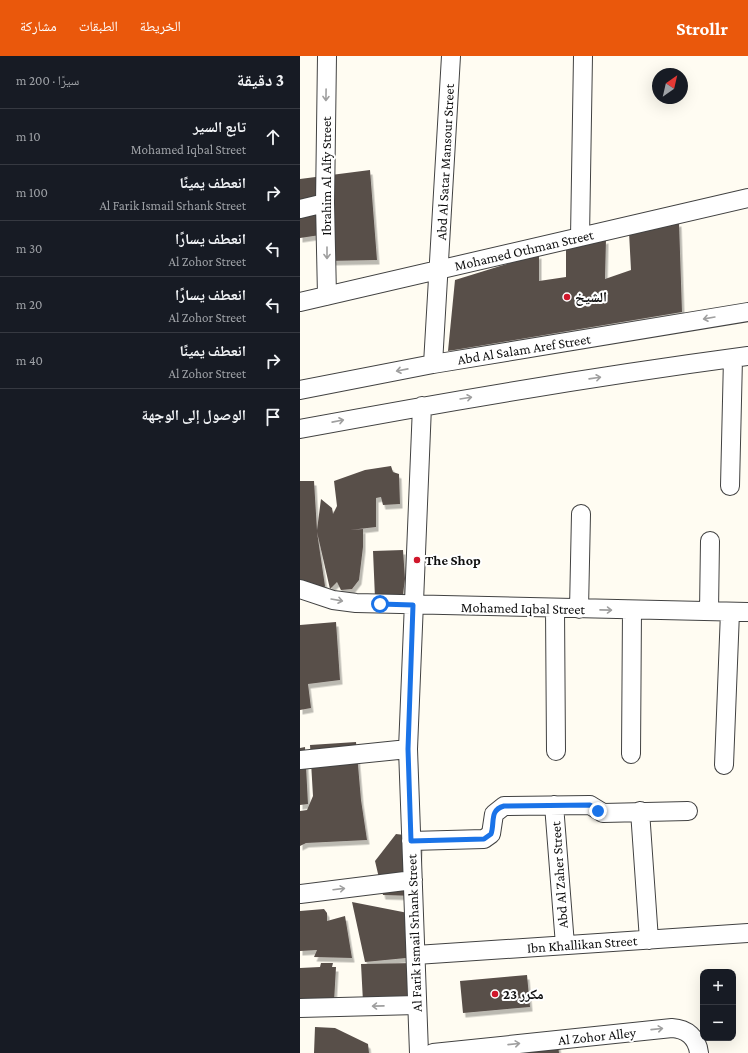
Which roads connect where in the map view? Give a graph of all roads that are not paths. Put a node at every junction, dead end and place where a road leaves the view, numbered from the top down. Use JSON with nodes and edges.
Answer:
{"nodes":[{"id":1,"x":327,"y":56,"type":"edge"},
{"id":2,"x":451,"y":56,"type":"edge"},
{"id":3,"x":584,"y":56,"type":"edge"},
{"id":4,"x":748,"y":198,"type":"edge"},
{"id":5,"x":325,"y":203,"type":"junction"},
{"id":6,"x":300,"y":209,"type":"edge"},
{"id":7,"x":580,"y":237,"type":"junction"},
{"id":8,"x":439,"y":269,"type":"junction"},
{"id":9,"x":326,"y":296,"type":"junction"},
{"id":10,"x":300,"y":302,"type":"edge"},
{"id":11,"x":748,"y":312,"type":"edge"},
{"id":12,"x":741,"y":357,"type":"edge"},
{"id":13,"x":433,"y":364,"type":"junction"},
{"id":14,"x":300,"y":390,"type":"edge"},
{"id":15,"x":422,"y":406,"type":"junction"},
{"id":16,"x":300,"y":429,"type":"edge"},
{"id":17,"x":730,"y":486,"type":"dead end"},
{"id":18,"x":582,"y":514,"type":"dead end"},
{"id":19,"x":710,"y":541,"type":"dead end"},
{"id":20,"x":300,"y":589,"type":"edge"},
{"id":21,"x":413,"y":605,"type":"junction"},
{"id":22,"x":555,"y":609,"type":"junction"},
{"id":23,"x":579,"y":609,"type":"junction"},
{"id":24,"x":632,"y":610,"type":"junction"},
{"id":25,"x":709,"y":611,"type":"junction"},
{"id":26,"x":730,"y":612,"type":"junction"},
{"id":27,"x":748,"y":612,"type":"edge"},
{"id":28,"x":408,"y":749,"type":"junction"},
{"id":29,"x":556,"y":751,"type":"dead end"},
{"id":30,"x":631,"y":754,"type":"dead end"},
{"id":31,"x":300,"y":760,"type":"edge"},
{"id":32,"x":724,"y":765,"type":"dead end"},
{"id":33,"x":554,"y":805,"type":"junction"},
{"id":34,"x":688,"y":811,"type":"dead end"},
{"id":35,"x":640,"y":812,"type":"junction"},
{"id":36,"x":411,"y":841,"type":"junction"},
{"id":37,"x":413,"y":880,"type":"junction"},
{"id":38,"x":300,"y":894,"type":"edge"},
{"id":39,"x":748,"y":933,"type":"edge"},
{"id":40,"x":649,"y":940,"type":"junction"},
{"id":41,"x":565,"y":945,"type":"junction"},
{"id":42,"x":416,"y":955,"type":"junction"},
{"id":43,"x":417,"y":1005,"type":"junction"},
{"id":44,"x":300,"y":1008,"type":"edge"},
{"id":45,"x":419,"y":1053,"type":"edge"},
{"id":46,"x":433,"y":1053,"type":"edge"},
{"id":47,"x":699,"y":1053,"type":"edge"}],
"edges":[{"from":1,"to":5,"type":"street","name":"Ibrahim Al Alfy Street","one_way":true},
{"from":2,"to":8,"type":"street","name":"Abd Al Satar Mansour Street"},
{"from":3,"to":7,"type":"street"},
{"from":4,"to":7,"type":"street","name":"Mohamed Othman Street"},
{"from":5,"to":6,"type":"street"},
{"from":5,"to":9,"type":"street","name":"Ibrahim Al Alfy Street","one_way":true},
{"from":7,"to":8,"type":"street","name":"Mohamed Othman Street"},
{"from":8,"to":9,"type":"street","name":"Mohamed Othman Street"},
{"from":8,"to":13,"type":"street","name":"Abd Al Satar Mansour Street"},
{"from":9,"to":10,"type":"street","name":"Mohamed Othman Street"},
{"from":11,"to":13,"type":"street","name":"Abd Al Salam Aref Street","one_way":true},
{"from":15,"to":12,"type":"street","one_way":true},
{"from":12,"to":17,"type":"street"},
{"from":13,"to":14,"type":"street","name":"Abd Al Salam Aref Street","one_way":true},
{"from":16,"to":15,"type":"street","one_way":true},
{"from":15,"to":21,"type":"street","name":"Al Farik Ismail Srhank Street"},
{"from":18,"to":23,"type":"street"},
{"from":19,"to":25,"type":"street"},
{"from":20,"to":21,"type":"street","name":"Mohamed Iqbal Street","one_way":true},
{"from":21,"to":22,"type":"street","name":"Mohamed Iqbal Street"},
{"from":21,"to":28,"type":"street","name":"Al Farik Ismail Srhank Street"},
{"from":22,"to":23,"type":"street","name":"Mohamed Iqbal Street"},
{"from":22,"to":29,"type":"street"},
{"from":23,"to":24,"type":"street","name":"Mohamed Iqbal Street","one_way":true},
{"from":24,"to":25,"type":"street","name":"Mohamed Iqbal Street"},
{"from":24,"to":30,"type":"street"},
{"from":25,"to":26,"type":"street","name":"Mohamed Iqbal Street"},
{"from":26,"to":27,"type":"street","name":"Mohamed Iqbal Street"},
{"from":26,"to":32,"type":"street"},
{"from":28,"to":31,"type":"street"},
{"from":28,"to":36,"type":"street","name":"Al Farik Ismail Srhank Street"},
{"from":33,"to":35,"type":"street"},
{"from":33,"to":36,"type":"street"},
{"from":33,"to":41,"type":"street","name":"Abd Al Zaher Street"},
{"from":34,"to":35,"type":"street"},
{"from":35,"to":40,"type":"street"},
{"from":36,"to":37,"type":"street","name":"Al Farik Ismail Srhank Street"},
{"from":38,"to":37,"type":"street","one_way":true},
{"from":37,"to":42,"type":"street","name":"Al Farik Ismail Srhank Street"},
{"from":39,"to":40,"type":"street","name":"Ibn Khallikan Street"},
{"from":40,"to":41,"type":"street","name":"Ibn Khallikan Street"},
{"from":41,"to":42,"type":"street","name":"Ibn Khallikan Street"},
{"from":42,"to":43,"type":"street","name":"Al Farik Ismail Srhank Street"},
{"from":43,"to":44,"type":"street","one_way":true},
{"from":43,"to":45,"type":"street","name":"Al Farik Ismail Srhank Street"},
{"from":46,"to":47,"type":"street","name":"Al Zohor Alley","one_way":true}]}
